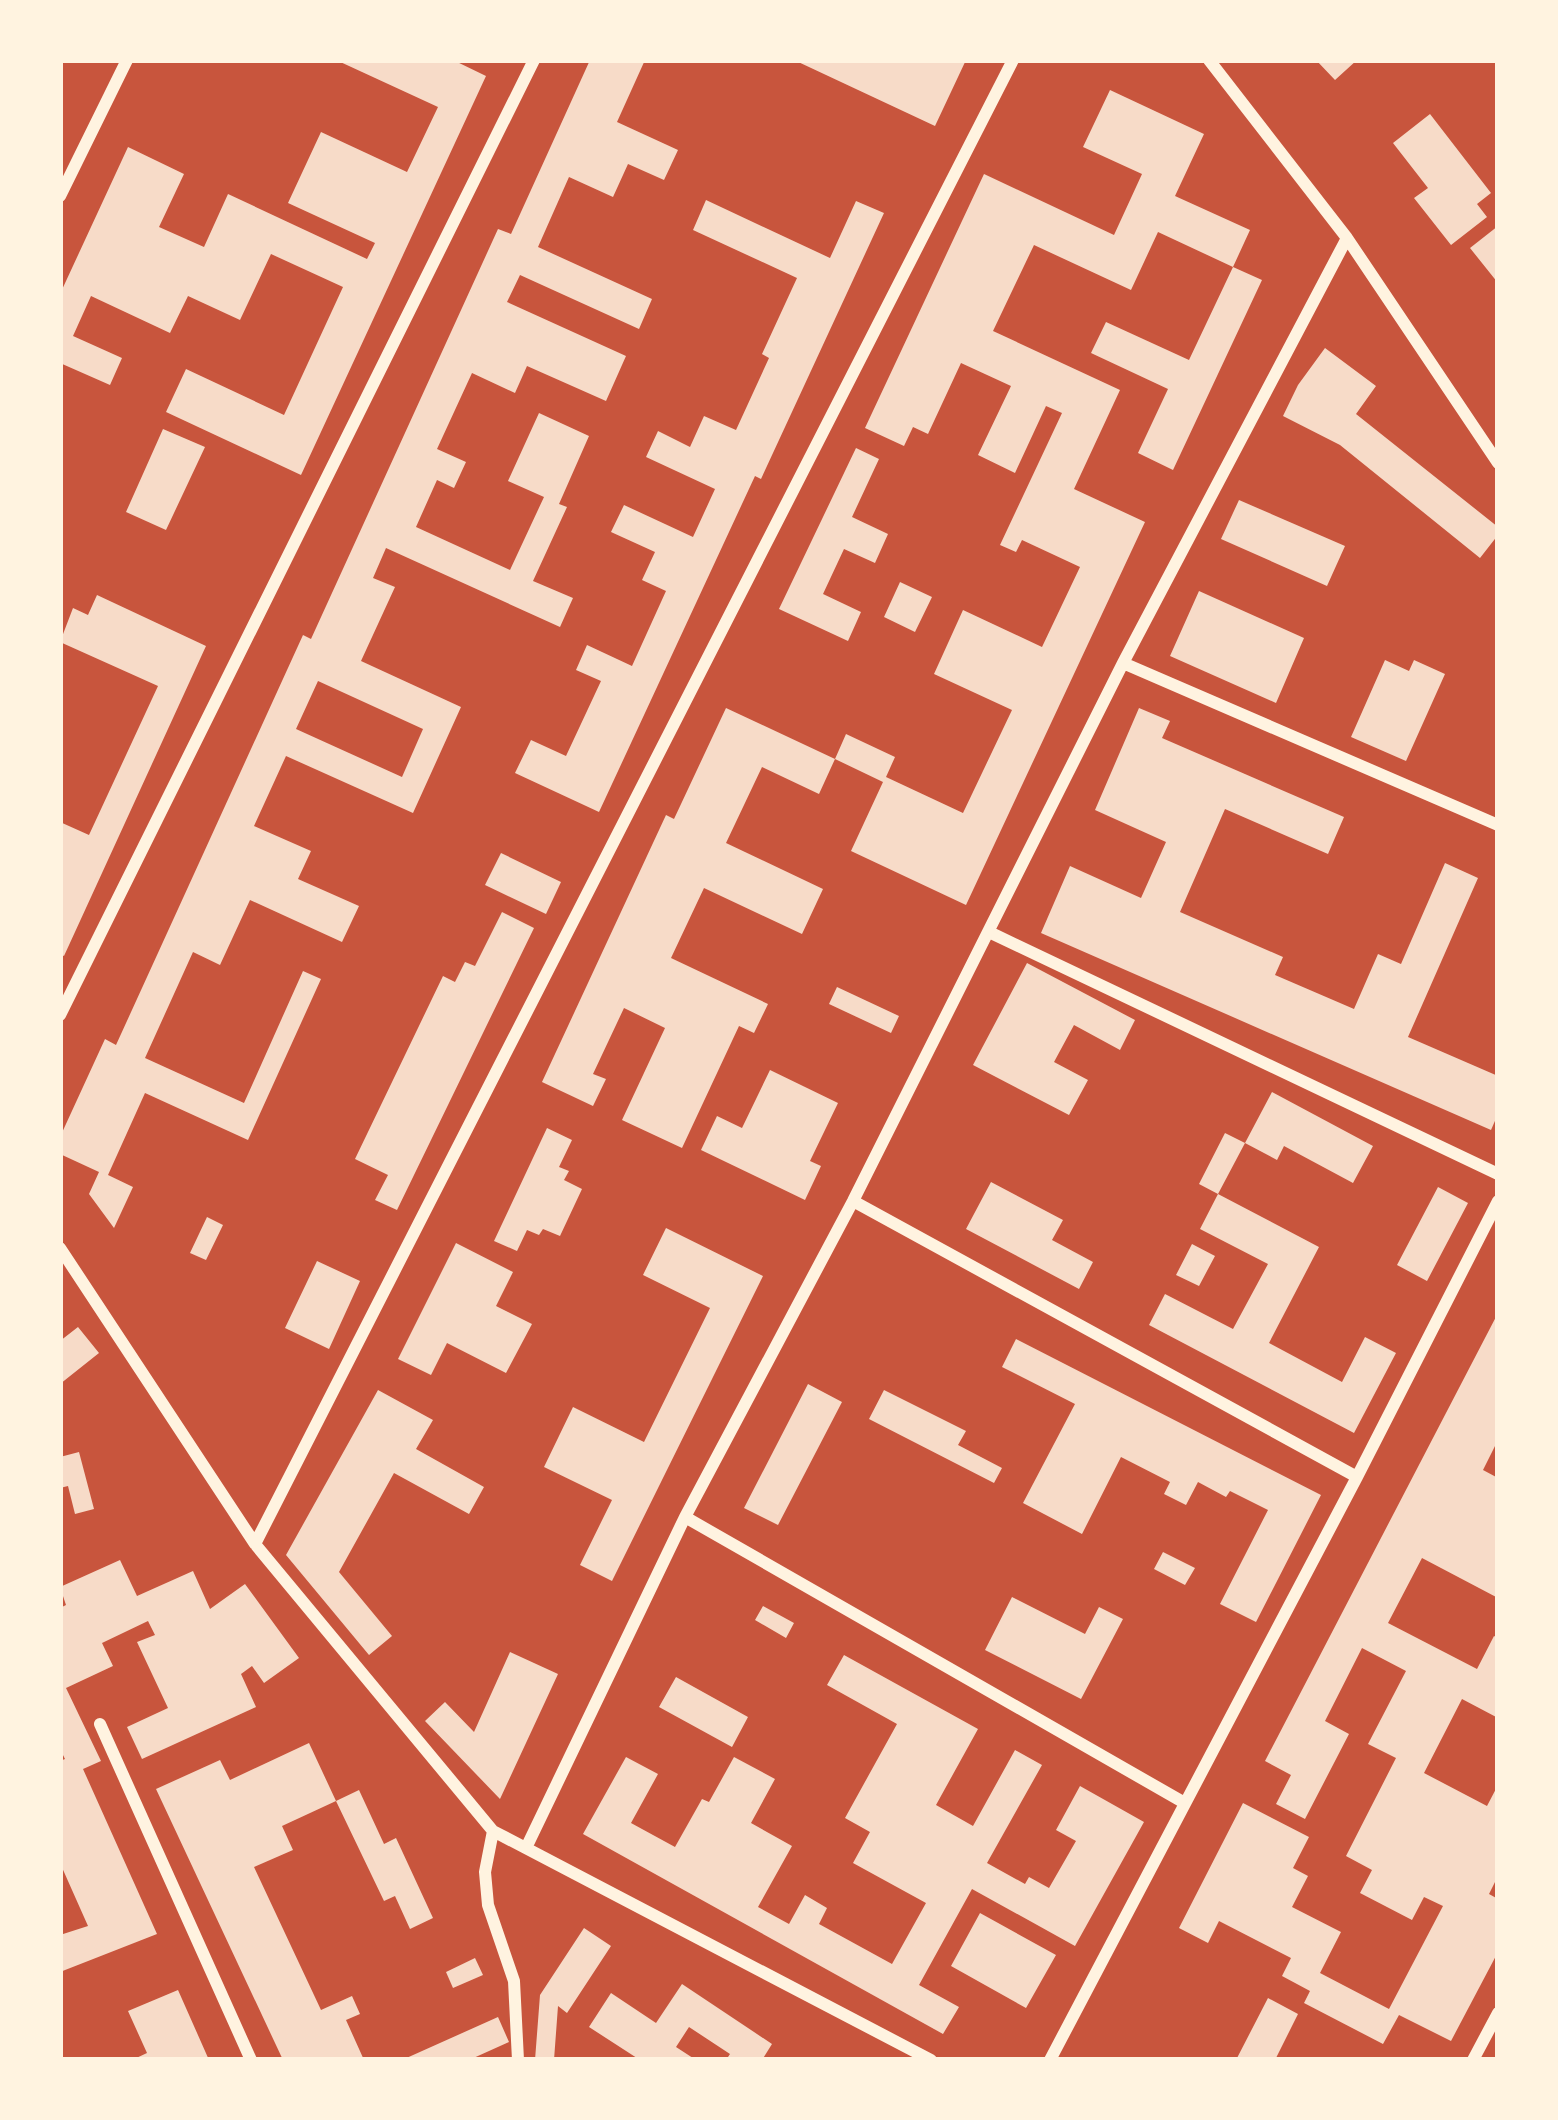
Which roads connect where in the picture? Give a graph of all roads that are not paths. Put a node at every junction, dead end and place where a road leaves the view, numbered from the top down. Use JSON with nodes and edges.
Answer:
{"nodes":[{"id":1,"x":127,"y":60,"type":"edge"},
{"id":2,"x":534,"y":60,"type":"edge"},
{"id":3,"x":1012,"y":60,"type":"edge"},
{"id":4,"x":1209,"y":60,"type":"edge"},
{"id":5,"x":60,"y":196,"type":"edge"},
{"id":6,"x":1347,"y":238,"type":"junction"},
{"id":7,"x":1498,"y":463,"type":"edge"},
{"id":8,"x":1123,"y":664,"type":"junction"},
{"id":9,"x":1498,"y":825,"type":"edge"},
{"id":10,"x":989,"y":932,"type":"junction"},
{"id":11,"x":60,"y":1016,"type":"edge"},
{"id":12,"x":1498,"y":1174,"type":"edge"},
{"id":13,"x":1498,"y":1201,"type":"edge"},
{"id":14,"x":853,"y":1202,"type":"junction"},
{"id":15,"x":60,"y":1248,"type":"edge"},
{"id":16,"x":1358,"y":1477,"type":"junction"},
{"id":17,"x":685,"y":1517,"type":"junction"},
{"id":18,"x":255,"y":1544,"type":"junction"},
{"id":19,"x":100,"y":1724,"type":"dead end"},
{"id":20,"x":1183,"y":1802,"type":"junction"},
{"id":21,"x":493,"y":1831,"type":"junction"},
{"id":22,"x":526,"y":1848,"type":"junction"},
{"id":23,"x":1498,"y":2013,"type":"edge"},
{"id":24,"x":251,"y":2060,"type":"edge"},
{"id":25,"x":518,"y":2060,"type":"edge"},
{"id":26,"x":931,"y":2060,"type":"edge"},
{"id":27,"x":1050,"y":2060,"type":"edge"},
{"id":28,"x":1473,"y":2060,"type":"edge"}],
"edges":[{"from":1,"to":5,"type":"street"},
{"from":2,"to":11,"type":"street"},
{"from":3,"to":18,"type":"street"},
{"from":4,"to":6,"type":"street"},
{"from":6,"to":7,"type":"street"},
{"from":6,"to":8,"type":"street"},
{"from":8,"to":9,"type":"street"},
{"from":8,"to":10,"type":"street"},
{"from":10,"to":12,"type":"street"},
{"from":10,"to":14,"type":"street"},
{"from":13,"to":16,"type":"street"},
{"from":14,"to":16,"type":"street"},
{"from":14,"to":17,"type":"street"},
{"from":15,"to":18,"type":"street"},
{"from":16,"to":20,"type":"street"},
{"from":17,"to":20,"type":"street"},
{"from":17,"to":22,"type":"street"},
{"from":18,"to":21,"type":"street"},
{"from":19,"to":24,"type":"street"},
{"from":20,"to":27,"type":"street"},
{"from":21,"to":22,"type":"street"},
{"from":21,"to":25,"type":"street"},
{"from":22,"to":26,"type":"street"},
{"from":23,"to":28,"type":"street"}]}
